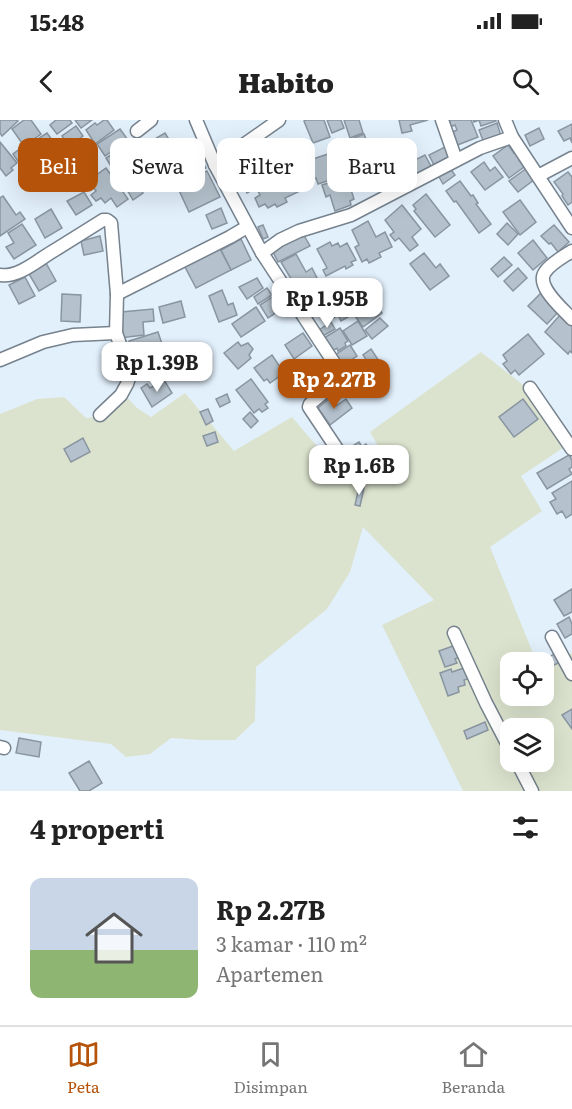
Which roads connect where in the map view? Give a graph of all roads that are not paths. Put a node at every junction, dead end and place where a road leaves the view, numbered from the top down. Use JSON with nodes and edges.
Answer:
{"nodes":[{"id":1,"x":151,"y":120,"type":"edge"},
{"id":2,"x":196,"y":120,"type":"edge"},
{"id":3,"x":279,"y":120,"type":"edge"},
{"id":4,"x":441,"y":120,"type":"edge"},
{"id":5,"x":505,"y":120,"type":"edge"},
{"id":6,"x":137,"y":131,"type":"dead end"},
{"id":7,"x":512,"y":137,"type":"junction"},
{"id":8,"x":572,"y":158,"type":"edge"},
{"id":9,"x":456,"y":160,"type":"junction"},
{"id":10,"x":215,"y":165,"type":"junction"},
{"id":11,"x":538,"y":176,"type":"junction"},
{"id":12,"x":247,"y":226,"type":"junction"},
{"id":13,"x":572,"y":228,"type":"edge"},
{"id":14,"x":572,"y":251,"type":"edge"},
{"id":15,"x":262,"y":253,"type":"junction"},
{"id":16,"x":0,"y":275,"type":"edge"},
{"id":17,"x":117,"y":294,"type":"junction"},
{"id":18,"x":572,"y":319,"type":"edge"},
{"id":19,"x":116,"y":333,"type":"junction"},
{"id":20,"x":0,"y":360,"type":"edge"},
{"id":21,"x":530,"y":388,"type":"dead end"},
{"id":22,"x":100,"y":415,"type":"dead end"},
{"id":23,"x":572,"y":449,"type":"edge"},
{"id":24,"x":353,"y":473,"type":"dead end"},
{"id":25,"x":454,"y":633,"type":"dead end"},
{"id":26,"x":552,"y":637,"type":"dead end"},
{"id":27,"x":572,"y":674,"type":"edge"},
{"id":28,"x":500,"y":730,"type":"edge"},
{"id":29,"x":522,"y":772,"type":"edge"},
{"id":30,"x":532,"y":791,"type":"edge"}],
"edges":[{"from":1,"to":6,"type":"street"},
{"from":2,"to":10,"type":"street"},
{"from":3,"to":10,"type":"street"},
{"from":4,"to":9,"type":"street"},
{"from":5,"to":7,"type":"street"},
{"from":7,"to":9,"type":"street"},
{"from":7,"to":11,"type":"street"},
{"from":8,"to":11,"type":"street"},
{"from":9,"to":15,"type":"street"},
{"from":10,"to":12,"type":"street"},
{"from":11,"to":13,"type":"street"},
{"from":12,"to":15,"type":"street"},
{"from":12,"to":17,"type":"street"},
{"from":14,"to":18,"type":"street"},
{"from":15,"to":24,"type":"street"},
{"from":16,"to":17,"type":"street"},
{"from":17,"to":19,"type":"street"},
{"from":19,"to":20,"type":"street"},
{"from":19,"to":22,"type":"street"},
{"from":21,"to":23,"type":"street"},
{"from":25,"to":28,"type":"street"},
{"from":26,"to":27,"type":"street"},
{"from":29,"to":30,"type":"street"}]}
